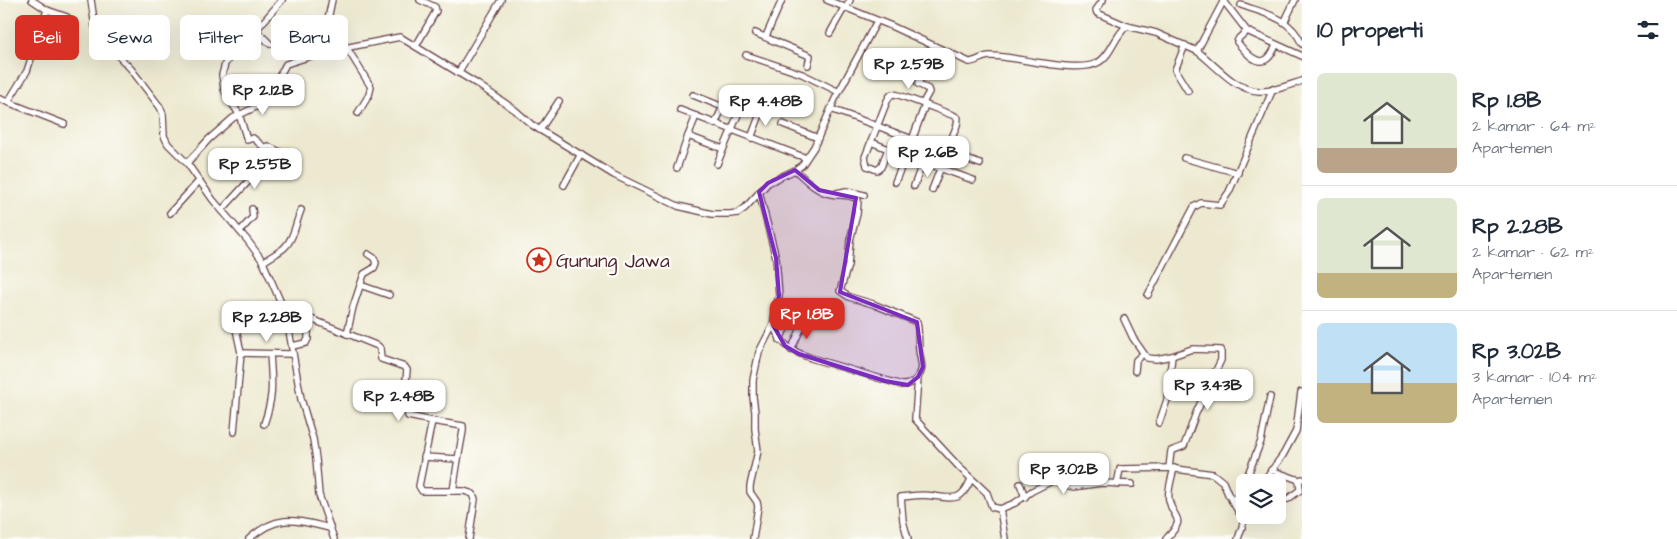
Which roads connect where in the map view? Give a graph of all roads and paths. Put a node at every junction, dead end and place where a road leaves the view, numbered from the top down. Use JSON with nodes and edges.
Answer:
{"nodes":[{"id":1,"x":32,"y":0,"type":"edge"},
{"id":2,"x":91,"y":0,"type":"edge"},
{"id":3,"x":282,"y":0,"type":"edge"},
{"id":4,"x":332,"y":0,"type":"edge"},
{"id":5,"x":420,"y":0,"type":"edge"},
{"id":6,"x":501,"y":0,"type":"edge"},
{"id":7,"x":782,"y":0,"type":"edge"},
{"id":8,"x":827,"y":0,"type":"edge"},
{"id":9,"x":850,"y":0,"type":"edge"},
{"id":10,"x":1103,"y":0,"type":"edge"},
{"id":11,"x":1224,"y":0,"type":"edge"},
{"id":12,"x":1295,"y":0,"type":"edge"},
{"id":13,"x":1241,"y":5,"type":"dead end"},
{"id":14,"x":845,"y":8,"type":"junction"},
{"id":15,"x":47,"y":10,"type":"junction"},
{"id":16,"x":61,"y":15,"type":"edge"},
{"id":17,"x":329,"y":15,"type":"edge"},
{"id":18,"x":877,"y":21,"type":"junction"},
{"id":19,"x":1285,"y":21,"type":"junction"},
{"id":20,"x":261,"y":24,"type":"edge"},
{"id":21,"x":1127,"y":26,"type":"junction"},
{"id":22,"x":1247,"y":31,"type":"junction"},
{"id":23,"x":756,"y":32,"type":"dead end"},
{"id":24,"x":830,"y":33,"type":"dead end"},
{"id":25,"x":261,"y":35,"type":"edge"},
{"id":26,"x":766,"y":36,"type":"junction"},
{"id":27,"x":270,"y":44,"type":"dead end"},
{"id":28,"x":1302,"y":44,"type":"edge"},
{"id":29,"x":1185,"y":45,"type":"junction"},
{"id":30,"x":1276,"y":45,"type":"junction"},
{"id":31,"x":416,"y":46,"type":"junction"},
{"id":32,"x":348,"y":48,"type":"edge"},
{"id":33,"x":348,"y":50,"type":"edge"},
{"id":34,"x":1197,"y":51,"type":"junction"},
{"id":35,"x":746,"y":55,"type":"dead end"},
{"id":36,"x":1302,"y":56,"type":"edge"},
{"id":37,"x":228,"y":60,"type":"edge"},
{"id":38,"x":297,"y":60,"type":"edge"},
{"id":39,"x":808,"y":64,"type":"dead end"},
{"id":40,"x":458,"y":72,"type":"junction"},
{"id":41,"x":923,"y":73,"type":"dead end"},
{"id":42,"x":1302,"y":81,"type":"edge"},
{"id":43,"x":1273,"y":89,"type":"junction"},
{"id":44,"x":1188,"y":91,"type":"dead end"},
{"id":45,"x":839,"y":92,"type":"junction"},
{"id":46,"x":693,"y":95,"type":"dead end"},
{"id":47,"x":728,"y":95,"type":"dead end"},
{"id":48,"x":0,"y":99,"type":"edge"},
{"id":49,"x":559,"y":101,"type":"dead end"},
{"id":50,"x":8,"y":102,"type":"junction"},
{"id":51,"x":743,"y":103,"type":"dead end"},
{"id":52,"x":925,"y":105,"type":"junction"},
{"id":53,"x":722,"y":107,"type":"junction"},
{"id":54,"x":762,"y":109,"type":"dead end"},
{"id":55,"x":831,"y":109,"type":"junction"},
{"id":56,"x":680,"y":110,"type":"dead end"},
{"id":57,"x":358,"y":113,"type":"dead end"},
{"id":58,"x":238,"y":114,"type":"junction"},
{"id":59,"x":696,"y":116,"type":"junction"},
{"id":60,"x":64,"y":124,"type":"dead end"},
{"id":61,"x":715,"y":124,"type":"junction"},
{"id":62,"x":783,"y":124,"type":"dead end"},
{"id":63,"x":878,"y":126,"type":"junction"},
{"id":64,"x":540,"y":130,"type":"junction"},
{"id":65,"x":731,"y":130,"type":"junction"},
{"id":66,"x":688,"y":136,"type":"junction"},
{"id":67,"x":751,"y":138,"type":"junction"},
{"id":68,"x":818,"y":138,"type":"junction"},
{"id":69,"x":912,"y":139,"type":"junction"},
{"id":70,"x":871,"y":142,"type":"junction"},
{"id":71,"x":723,"y":149,"type":"junction"},
{"id":72,"x":888,"y":149,"type":"junction"},
{"id":73,"x":947,"y":151,"type":"junction"},
{"id":74,"x":282,"y":153,"type":"dead end"},
{"id":75,"x":581,"y":154,"type":"junction"},
{"id":76,"x":906,"y":156,"type":"junction"},
{"id":77,"x":806,"y":158,"type":"junction"},
{"id":78,"x":1184,"y":158,"type":"dead end"},
{"id":79,"x":259,"y":160,"type":"dead end"},
{"id":80,"x":923,"y":162,"type":"junction"},
{"id":81,"x":187,"y":163,"type":"junction"},
{"id":82,"x":717,"y":164,"type":"dead end"},
{"id":83,"x":980,"y":164,"type":"dead end"},
{"id":84,"x":677,"y":168,"type":"dead end"},
{"id":85,"x":941,"y":168,"type":"junction"},
{"id":86,"x":795,"y":170,"type":"junction"},
{"id":87,"x":1238,"y":173,"type":"junction"},
{"id":88,"x":972,"y":180,"type":"dead end"},
{"id":89,"x":199,"y":181,"type":"junction"},
{"id":90,"x":895,"y":182,"type":"dead end"},
{"id":91,"x":564,"y":185,"type":"dead end"},
{"id":92,"x":914,"y":186,"type":"dead end"},
{"id":93,"x":932,"y":190,"type":"dead end"},
{"id":94,"x":759,"y":192,"type":"junction"},
{"id":95,"x":830,"y":194,"type":"junction"},
{"id":96,"x":864,"y":195,"type":"dead end"},
{"id":97,"x":252,"y":209,"type":"dead end"},
{"id":98,"x":222,"y":210,"type":"junction"},
{"id":99,"x":301,"y":210,"type":"dead end"},
{"id":100,"x":170,"y":213,"type":"dead end"},
{"id":101,"x":240,"y":231,"type":"junction"},
{"id":102,"x":368,"y":254,"type":"dead end"},
{"id":103,"x":263,"y":262,"type":"junction"},
{"id":104,"x":360,"y":285,"type":"junction"},
{"id":105,"x":389,"y":295,"type":"dead end"},
{"id":106,"x":1148,"y":295,"type":"dead end"},
{"id":107,"x":232,"y":310,"type":"dead end"},
{"id":108,"x":1124,"y":319,"type":"dead end"},
{"id":109,"x":788,"y":322,"type":"dead end"},
{"id":110,"x":804,"y":322,"type":"dead end"},
{"id":111,"x":773,"y":325,"type":"junction"},
{"id":112,"x":347,"y":334,"type":"junction"},
{"id":113,"x":780,"y":340,"type":"junction"},
{"id":114,"x":292,"y":346,"type":"junction"},
{"id":115,"x":791,"y":350,"type":"junction"},
{"id":116,"x":241,"y":353,"type":"junction"},
{"id":117,"x":270,"y":354,"type":"junction"},
{"id":118,"x":293,"y":354,"type":"junction"},
{"id":119,"x":1143,"y":354,"type":"junction"},
{"id":120,"x":1172,"y":356,"type":"junction"},
{"id":121,"x":1135,"y":371,"type":"dead end"},
{"id":122,"x":918,"y":377,"type":"junction"},
{"id":123,"x":1301,"y":392,"type":"dead end"},
{"id":124,"x":1270,"y":397,"type":"dead end"},
{"id":125,"x":432,"y":421,"type":"junction"},
{"id":126,"x":1159,"y":423,"type":"dead end"},
{"id":127,"x":264,"y":424,"type":"dead end"},
{"id":128,"x":234,"y":432,"type":"dead end"},
{"id":129,"x":1299,"y":432,"type":"edge"},
{"id":130,"x":424,"y":457,"type":"junction"},
{"id":131,"x":458,"y":459,"type":"junction"},
{"id":132,"x":1172,"y":468,"type":"junction"},
{"id":133,"x":1271,"y":470,"type":"junction"},
{"id":134,"x":1248,"y":474,"type":"edge"},
{"id":135,"x":1268,"y":474,"type":"edge"},
{"id":136,"x":972,"y":479,"type":"junction"},
{"id":137,"x":1301,"y":481,"type":"edge"},
{"id":138,"x":1020,"y":484,"type":"dead end"},
{"id":139,"x":1132,"y":484,"type":"dead end"},
{"id":140,"x":1117,"y":485,"type":"junction"},
{"id":141,"x":453,"y":491,"type":"junction"},
{"id":142,"x":1236,"y":496,"type":"edge"},
{"id":143,"x":1025,"y":497,"type":"junction"},
{"id":144,"x":1288,"y":499,"type":"dead end"},
{"id":145,"x":1232,"y":501,"type":"junction"},
{"id":146,"x":1000,"y":508,"type":"junction"},
{"id":147,"x":1236,"y":508,"type":"edge"},
{"id":148,"x":1244,"y":524,"type":"edge"},
{"id":149,"x":330,"y":528,"type":"junction"},
{"id":150,"x":1174,"y":528,"type":"junction"},
{"id":151,"x":250,"y":539,"type":"edge"},
{"id":152,"x":334,"y":539,"type":"edge"},
{"id":153,"x":468,"y":539,"type":"edge"},
{"id":154,"x":753,"y":539,"type":"edge"},
{"id":155,"x":908,"y":539,"type":"edge"},
{"id":156,"x":1005,"y":539,"type":"edge"},
{"id":157,"x":1166,"y":539,"type":"edge"},
{"id":158,"x":1172,"y":539,"type":"edge"},
{"id":159,"x":1238,"y":539,"type":"edge"}],
"edges":[{"from":1,"to":15,"type":"street"},
{"from":2,"to":81,"type":"street"},
{"from":3,"to":20,"type":"street"},
{"from":4,"to":17,"type":"street"},
{"from":5,"to":31,"type":"street"},
{"from":6,"to":40,"type":"street"},
{"from":7,"to":26,"type":"street"},
{"from":8,"to":14,"type":"street"},
{"from":9,"to":14,"type":"street"},
{"from":10,"to":21,"type":"street"},
{"from":11,"to":22,"type":"street"},
{"from":11,"to":34,"type":"street"},
{"from":12,"to":19,"type":"street"},
{"from":13,"to":19,"type":"street"},
{"from":14,"to":18,"type":"street"},
{"from":14,"to":24,"type":"street"},
{"from":15,"to":16,"type":"street"},
{"from":15,"to":50,"type":"street"},
{"from":18,"to":21,"type":"street"},
{"from":18,"to":45,"type":"street"},
{"from":19,"to":28,"type":"street"},
{"from":21,"to":29,"type":"street"},
{"from":22,"to":30,"type":"street"},
{"from":22,"to":30,"type":"street"},
{"from":23,"to":26,"type":"street"},
{"from":25,"to":27,"type":"street"},
{"from":26,"to":39,"type":"street"},
{"from":29,"to":34,"type":"street"},
{"from":29,"to":44,"type":"street"},
{"from":30,"to":36,"type":"street"},
{"from":31,"to":32,"type":"street"},
{"from":31,"to":40,"type":"street"},
{"from":33,"to":57,"type":"street"},
{"from":34,"to":43,"type":"street"},
{"from":35,"to":45,"type":"street"},
{"from":37,"to":58,"type":"street"},
{"from":38,"to":58,"type":"street"},
{"from":40,"to":64,"type":"street"},
{"from":41,"to":52,"type":"street"},
{"from":42,"to":43,"type":"street"},
{"from":43,"to":87,"type":"street"},
{"from":45,"to":55,"type":"street"},
{"from":46,"to":53,"type":"street"},
{"from":47,"to":53,"type":"street"},
{"from":48,"to":50,"type":"street"},
{"from":49,"to":64,"type":"street"},
{"from":50,"to":60,"type":"street"},
{"from":51,"to":65,"type":"street"},
{"from":52,"to":63,"type":"street"},
{"from":52,"to":69,"type":"street"},
{"from":52,"to":73,"type":"street"},
{"from":53,"to":61,"type":"street"},
{"from":54,"to":67,"type":"street"},
{"from":55,"to":63,"type":"street"},
{"from":55,"to":68,"type":"street"},
{"from":56,"to":59,"type":"street"},
{"from":58,"to":74,"type":"street"},
{"from":58,"to":81,"type":"street"},
{"from":59,"to":61,"type":"street"},
{"from":59,"to":66,"type":"street"},
{"from":61,"to":65,"type":"street"},
{"from":62,"to":68,"type":"street"},
{"from":63,"to":69,"type":"street"},
{"from":63,"to":70,"type":"street"},
{"from":64,"to":75,"type":"street"},
{"from":65,"to":67,"type":"street"},
{"from":65,"to":71,"type":"street"},
{"from":66,"to":71,"type":"street"},
{"from":66,"to":84,"type":"street"},
{"from":67,"to":77,"type":"street"},
{"from":68,"to":77,"type":"street"},
{"from":69,"to":73,"type":"street"},
{"from":69,"to":76,"type":"street"},
{"from":70,"to":72,"type":"street"},
{"from":70,"to":72,"type":"street"},
{"from":71,"to":82,"type":"street"},
{"from":72,"to":76,"type":"street"},
{"from":73,"to":83,"type":"street"},
{"from":73,"to":85,"type":"street"},
{"from":75,"to":91,"type":"street"},
{"from":75,"to":94,"type":"street"},
{"from":76,"to":80,"type":"street"},
{"from":76,"to":90,"type":"street"},
{"from":77,"to":86,"type":"street"},
{"from":78,"to":87,"type":"street"},
{"from":79,"to":98,"type":"street"},
{"from":80,"to":85,"type":"street"},
{"from":80,"to":92,"type":"street"},
{"from":81,"to":89,"type":"street"},
{"from":85,"to":88,"type":"street"},
{"from":85,"to":93,"type":"street"},
{"from":86,"to":94,"type":"street"},
{"from":86,"to":95,"type":"street"},
{"from":87,"to":106,"type":"street"},
{"from":89,"to":98,"type":"street"},
{"from":89,"to":100,"type":"street"},
{"from":94,"to":111,"type":"street"},
{"from":95,"to":96,"type":"street"},
{"from":95,"to":122,"type":"street"},
{"from":97,"to":101,"type":"street"},
{"from":98,"to":101,"type":"street"},
{"from":99,"to":103,"type":"street"},
{"from":101,"to":103,"type":"street"},
{"from":102,"to":104,"type":"street"},
{"from":103,"to":114,"type":"street"},
{"from":104,"to":105,"type":"street"},
{"from":104,"to":112,"type":"street"},
{"from":107,"to":116,"type":"street"},
{"from":108,"to":119,"type":"street"},
{"from":109,"to":113,"type":"street"},
{"from":110,"to":115,"type":"street"},
{"from":111,"to":113,"type":"street"},
{"from":111,"to":154,"type":"street"},
{"from":112,"to":114,"type":"street"},
{"from":112,"to":125,"type":"street"},
{"from":113,"to":115,"type":"street"},
{"from":114,"to":118,"type":"street"},
{"from":115,"to":122,"type":"street"},
{"from":116,"to":117,"type":"street"},
{"from":116,"to":128,"type":"street"},
{"from":117,"to":118,"type":"street"},
{"from":117,"to":127,"type":"street"},
{"from":118,"to":149,"type":"street"},
{"from":119,"to":120,"type":"street"},
{"from":119,"to":121,"type":"street"},
{"from":120,"to":126,"type":"street"},
{"from":120,"to":132,"type":"street"},
{"from":122,"to":136,"type":"street"},
{"from":123,"to":129,"type":"street"},
{"from":124,"to":134,"type":"street"},
{"from":125,"to":130,"type":"street"},
{"from":125,"to":131,"type":"street"},
{"from":129,"to":133,"type":"street"},
{"from":130,"to":131,"type":"street"},
{"from":130,"to":141,"type":"street"},
{"from":131,"to":141,"type":"street"},
{"from":132,"to":140,"type":"street"},
{"from":132,"to":145,"type":"street"},
{"from":132,"to":150,"type":"street"},
{"from":133,"to":135,"type":"street"},
{"from":133,"to":137,"type":"street"},
{"from":136,"to":146,"type":"street"},
{"from":136,"to":155,"type":"street"},
{"from":137,"to":144,"type":"street"},
{"from":138,"to":143,"type":"street"},
{"from":139,"to":140,"type":"street"},
{"from":140,"to":143,"type":"street"},
{"from":141,"to":153,"type":"street"},
{"from":142,"to":145,"type":"street"},
{"from":143,"to":146,"type":"street"},
{"from":145,"to":147,"type":"street"},
{"from":146,"to":156,"type":"street"},
{"from":148,"to":159,"type":"street"},
{"from":149,"to":151,"type":"street"},
{"from":149,"to":152,"type":"street"},
{"from":150,"to":157,"type":"street"},
{"from":150,"to":158,"type":"street"}]}
